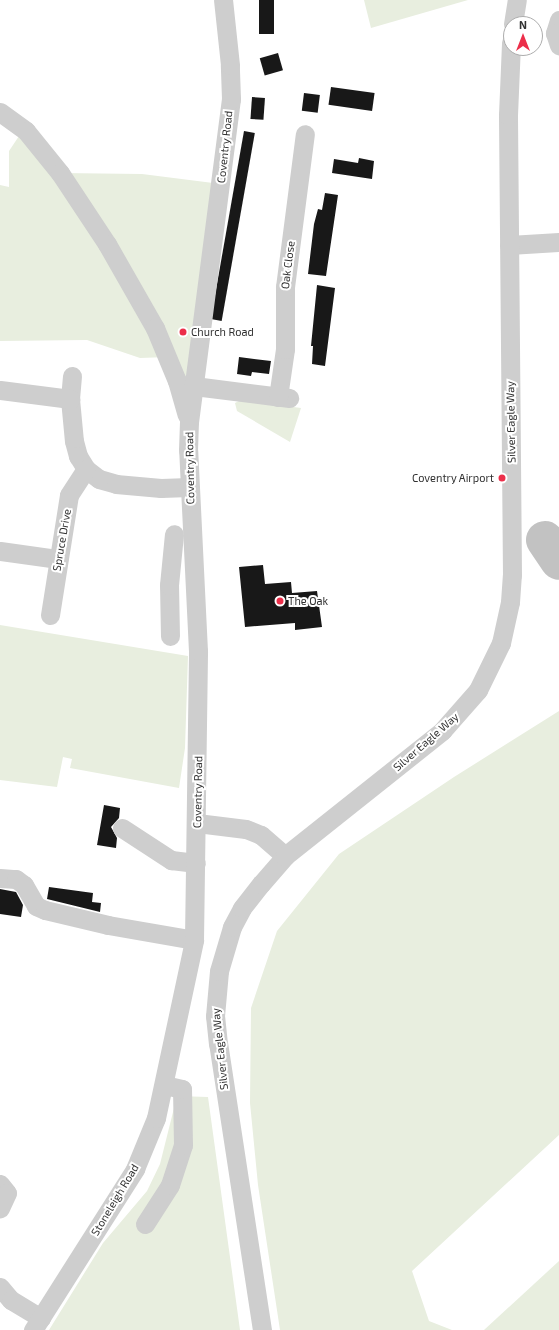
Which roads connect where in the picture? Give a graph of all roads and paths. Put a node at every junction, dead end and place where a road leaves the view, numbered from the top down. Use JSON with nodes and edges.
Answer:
{"nodes":[{"id":1,"x":223,"y":0,"type":"edge"},
{"id":2,"x":517,"y":0,"type":"edge"},
{"id":3,"x":514,"y":16,"type":"edge"},
{"id":4,"x":559,"y":20,"type":"edge"},
{"id":5,"x":559,"y":45,"type":"edge"},
{"id":6,"x":510,"y":56,"type":"edge"},
{"id":7,"x":0,"y":112,"type":"edge"},
{"id":8,"x":305,"y":134,"type":"dead end"},
{"id":9,"x":559,"y":242,"type":"edge"},
{"id":10,"x":509,"y":245,"type":"junction"},
{"id":11,"x":72,"y":376,"type":"dead end"},
{"id":12,"x":194,"y":386,"type":"junction"},
{"id":13,"x":0,"y":390,"type":"edge"},
{"id":14,"x":70,"y":399,"type":"junction"},
{"id":15,"x":189,"y":422,"type":"junction"},
{"id":16,"x":86,"y":469,"type":"junction"},
{"id":17,"x":189,"y":487,"type":"junction"},
{"id":18,"x":174,"y":534,"type":"dead end"},
{"id":19,"x":0,"y":550,"type":"edge"},
{"id":20,"x":58,"y":559,"type":"junction"},
{"id":21,"x":171,"y":599,"type":"junction"},
{"id":22,"x":196,"y":601,"type":"junction"},
{"id":23,"x":50,"y":615,"type":"dead end"},
{"id":24,"x":170,"y":636,"type":"dead end"},
{"id":25,"x":197,"y":824,"type":"junction"},
{"id":26,"x":122,"y":828,"type":"dead end"},
{"id":27,"x":285,"y":856,"type":"junction"},
{"id":28,"x":196,"y":863,"type":"junction"},
{"id":29,"x":0,"y":878,"type":"edge"},
{"id":30,"x":194,"y":940,"type":"junction"},
{"id":31,"x":164,"y":1084,"type":"junction"},
{"id":32,"x":0,"y":1184,"type":"edge"},
{"id":33,"x":0,"y":1208,"type":"edge"},
{"id":34,"x":145,"y":1224,"type":"dead end"},
{"id":35,"x":4,"y":1294,"type":"edge"},
{"id":36,"x":37,"y":1324,"type":"edge"},
{"id":37,"x":262,"y":1330,"type":"edge"}],
"edges":[{"from":1,"to":12,"type":"street","name":"Coventry Road"},
{"from":2,"to":3,"type":"street"},
{"from":4,"to":5,"type":"street"},
{"from":6,"to":10,"type":"street","name":"Silver Eagle Way"},
{"from":7,"to":15,"type":"street"},
{"from":8,"to":12,"type":"street","name":"Oak Close"},
{"from":9,"to":10,"type":"street"},
{"from":10,"to":27,"type":"street","name":"Silver Eagle Way"},
{"from":11,"to":14,"type":"street"},
{"from":12,"to":15,"type":"street","name":"Coventry Road"},
{"from":13,"to":14,"type":"street"},
{"from":14,"to":16,"type":"street"},
{"from":15,"to":17,"type":"street","name":"Coventry Road"},
{"from":16,"to":17,"type":"street"},
{"from":16,"to":20,"type":"street","name":"Spruce Drive"},
{"from":17,"to":22,"type":"street","name":"Coventry Road"},
{"from":18,"to":21,"type":"street"},
{"from":19,"to":20,"type":"street"},
{"from":20,"to":23,"type":"street","name":"Spruce Drive"},
{"from":21,"to":22,"type":"street"},
{"from":21,"to":24,"type":"street"},
{"from":22,"to":25,"type":"street","name":"Coventry Road"},
{"from":25,"to":27,"type":"street"},
{"from":25,"to":28,"type":"street","name":"Coventry Road"},
{"from":26,"to":28,"type":"street"},
{"from":27,"to":37,"type":"street","name":"Silver Eagle Way"},
{"from":28,"to":30,"type":"street","name":"Coventry Road"},
{"from":29,"to":30,"type":"street"},
{"from":30,"to":31,"type":"street","name":"Stoneleigh Road"},
{"from":31,"to":34,"type":"street"},
{"from":31,"to":36,"type":"street","name":"Stoneleigh Road"},
{"from":32,"to":33,"type":"street"},
{"from":35,"to":36,"type":"street"}]}
